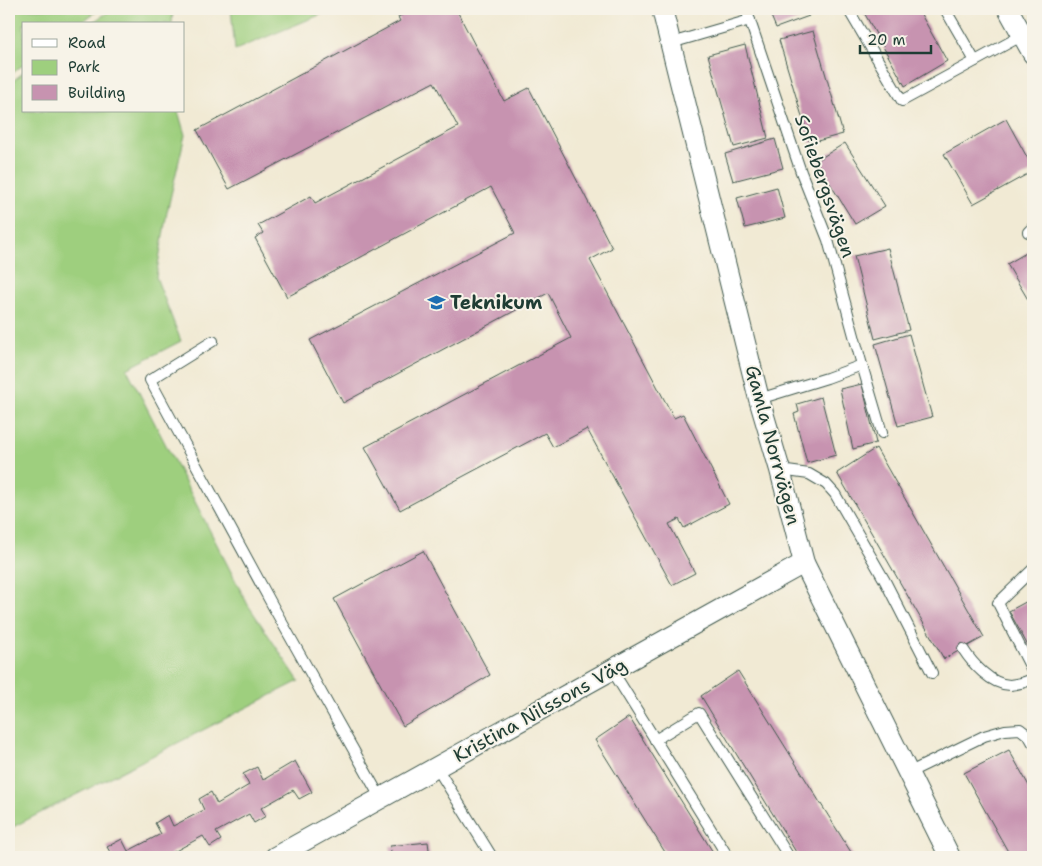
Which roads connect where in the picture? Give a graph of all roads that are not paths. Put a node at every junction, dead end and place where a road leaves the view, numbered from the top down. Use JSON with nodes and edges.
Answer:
{"nodes":[{"id":1,"x":662,"y":9,"type":"edge"},
{"id":2,"x":746,"y":9,"type":"edge"},
{"id":3,"x":848,"y":9,"type":"edge"},
{"id":4,"x":945,"y":9,"type":"edge"},
{"id":5,"x":1008,"y":9,"type":"edge"},
{"id":6,"x":750,"y":20,"type":"junction"},
{"id":7,"x":1023,"y":36,"type":"junction"},
{"id":8,"x":670,"y":42,"type":"junction"},
{"id":9,"x":1033,"y":54,"type":"edge"},
{"id":10,"x":976,"y":61,"type":"junction"},
{"id":11,"x":213,"y":340,"type":"dead end"},
{"id":12,"x":862,"y":365,"type":"junction"},
{"id":13,"x":760,"y":400,"type":"junction"},
{"id":14,"x":882,"y":433,"type":"dead end"},
{"id":15,"x":780,"y":470,"type":"junction"},
{"id":16,"x":804,"y":563,"type":"junction"},
{"id":17,"x":1033,"y":570,"type":"edge"},
{"id":18,"x":963,"y":649,"type":"dead end"},
{"id":19,"x":612,"y":670,"type":"junction"},
{"id":20,"x":1033,"y":672,"type":"edge"},
{"id":21,"x":932,"y":673,"type":"dead end"},
{"id":22,"x":1033,"y":679,"type":"edge"},
{"id":23,"x":655,"y":740,"type":"junction"},
{"id":24,"x":1033,"y":743,"type":"edge"},
{"id":25,"x":436,"y":768,"type":"junction"},
{"id":26,"x":908,"y":773,"type":"junction"},
{"id":27,"x":381,"y":799,"type":"junction"},
{"id":28,"x":301,"y":851,"type":"edge"},
{"id":29,"x":275,"y":857,"type":"edge"},
{"id":30,"x":492,"y":857,"type":"edge"},
{"id":31,"x":728,"y":857,"type":"edge"},
{"id":32,"x":789,"y":857,"type":"edge"},
{"id":33,"x":950,"y":857,"type":"edge"}],
"edges":[{"from":1,"to":8,"type":"street","name":"Gamla Norrvägen"},
{"from":2,"to":6,"type":"lane","name":"Sofiebergsvägen"},
{"from":3,"to":10,"type":"lane"},
{"from":4,"to":10,"type":"lane"},
{"from":5,"to":7,"type":"street"},
{"from":6,"to":8,"type":"lane"},
{"from":6,"to":12,"type":"lane","name":"Sofiebergsvägen"},
{"from":7,"to":9,"type":"street"},
{"from":7,"to":10,"type":"lane"},
{"from":8,"to":13,"type":"street","name":"Gamla Norrvägen"},
{"from":11,"to":27,"type":"lane"},
{"from":12,"to":13,"type":"lane"},
{"from":12,"to":14,"type":"lane","name":"Sofiebergsvägen"},
{"from":13,"to":15,"type":"street","name":"Gamla Norrvägen"},
{"from":15,"to":16,"type":"street","name":"Gamla Norrvägen"},
{"from":15,"to":21,"type":"lane"},
{"from":16,"to":19,"type":"street","name":"Kristina Nilssons Väg"},
{"from":16,"to":26,"type":"street","name":"Gamla Norrvägen"},
{"from":17,"to":20,"type":"lane"},
{"from":18,"to":22,"type":"lane"},
{"from":19,"to":23,"type":"lane"},
{"from":19,"to":25,"type":"street","name":"Kristina Nilssons Väg"},
{"from":23,"to":31,"type":"lane"},
{"from":23,"to":32,"type":"lane"},
{"from":24,"to":26,"type":"lane"},
{"from":25,"to":27,"type":"street","name":"Kristina Nilssons Väg"},
{"from":25,"to":30,"type":"lane"},
{"from":26,"to":33,"type":"street","name":"Gamla Norrvägen"},
{"from":27,"to":28,"type":"street","name":"Kristina Nilssons Väg"},
{"from":28,"to":29,"type":"street","name":"Kristina Nilssons Väg"}]}
